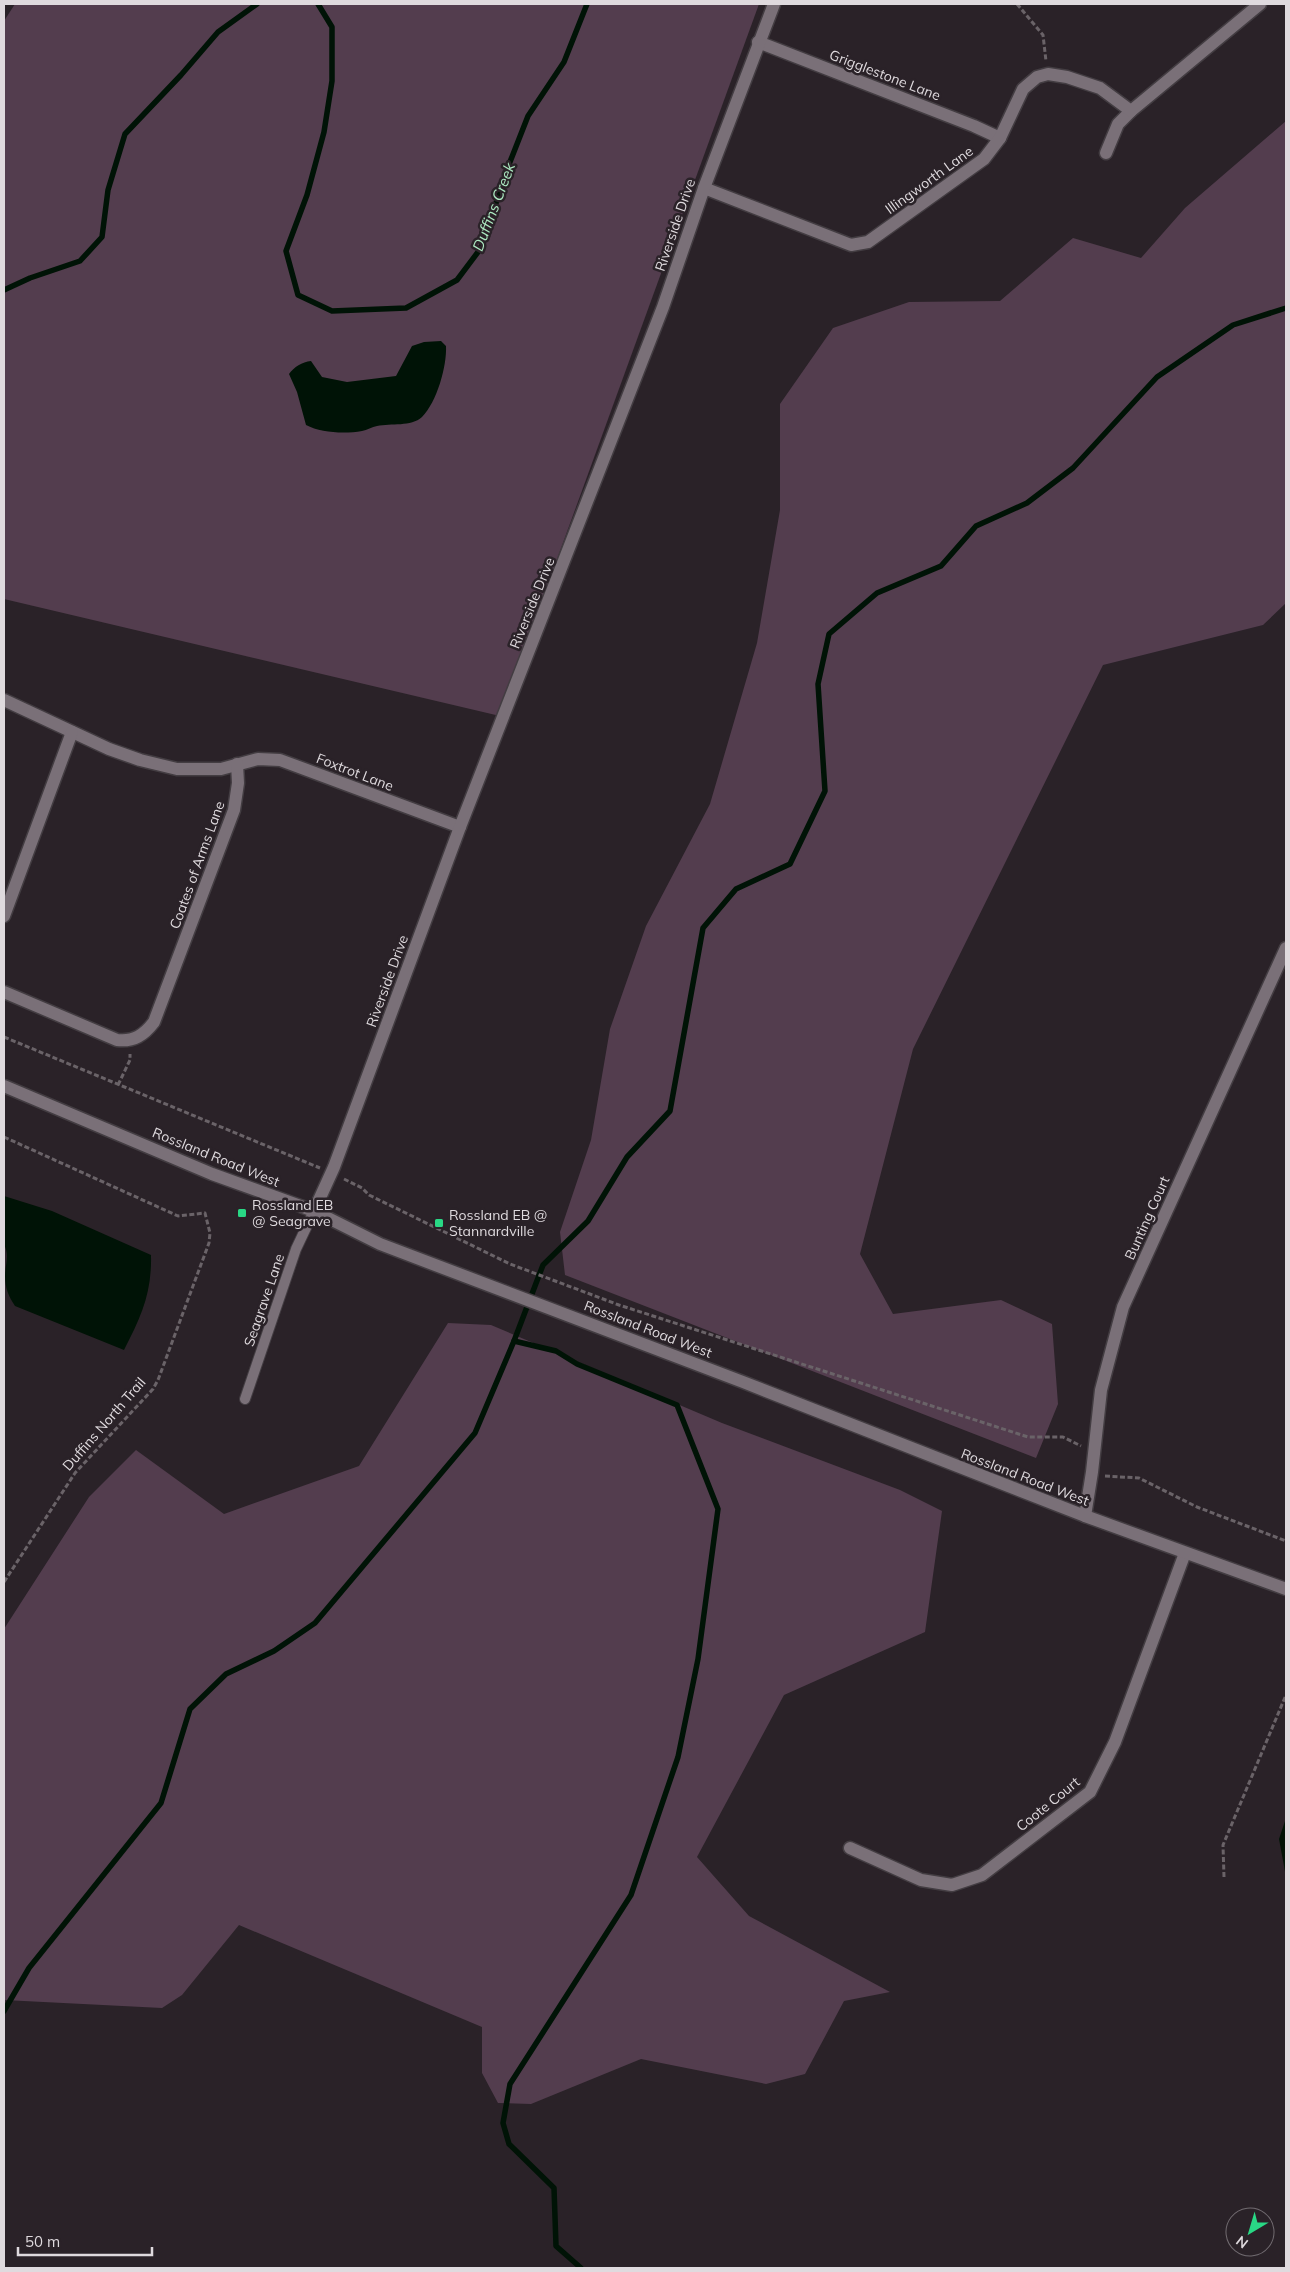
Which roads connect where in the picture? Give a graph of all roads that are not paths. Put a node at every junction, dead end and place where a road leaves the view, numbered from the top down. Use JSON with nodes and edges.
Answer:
{"nodes":[{"id":1,"x":774,"y":4,"type":"edge"},
{"id":2,"x":1260,"y":4,"type":"edge"},
{"id":3,"x":758,"y":42,"type":"junction"},
{"id":4,"x":1131,"y":112,"type":"junction"},
{"id":5,"x":1000,"y":138,"type":"junction"},
{"id":6,"x":1106,"y":153,"type":"dead end"},
{"id":7,"x":704,"y":188,"type":"junction"},
{"id":8,"x":4,"y":700,"type":"edge"},
{"id":9,"x":72,"y":732,"type":"junction"},
{"id":10,"x":238,"y":764,"type":"junction"},
{"id":11,"x":460,"y":827,"type":"junction"},
{"id":12,"x":4,"y":916,"type":"edge"},
{"id":13,"x":1286,"y":948,"type":"edge"},
{"id":14,"x":4,"y":992,"type":"edge"},
{"id":15,"x":4,"y":1086,"type":"edge"},
{"id":16,"x":314,"y":1211,"type":"junction"},
{"id":17,"x":245,"y":1399,"type":"dead end"},
{"id":18,"x":1085,"y":1516,"type":"junction"},
{"id":19,"x":1185,"y":1553,"type":"junction"},
{"id":20,"x":1286,"y":1589,"type":"edge"},
{"id":21,"x":850,"y":1848,"type":"dead end"}],
"edges":[{"from":1,"to":3,"type":"street","name":"Riverside Drive"},
{"from":2,"to":4,"type":"street"},
{"from":3,"to":5,"type":"street","name":"Grigglestone Lane"},
{"from":3,"to":7,"type":"street","name":"Riverside Drive"},
{"from":4,"to":5,"type":"street","name":"Illingworth Lane"},
{"from":4,"to":6,"type":"street"},
{"from":5,"to":7,"type":"street","name":"Illingworth Lane"},
{"from":7,"to":11,"type":"street","name":"Riverside Drive"},
{"from":8,"to":9,"type":"street"},
{"from":9,"to":10,"type":"street"},
{"from":9,"to":12,"type":"street"},
{"from":10,"to":11,"type":"street","name":"Foxtrot Lane"},
{"from":10,"to":14,"type":"street","name":"Coates of Arms Lane"},
{"from":11,"to":16,"type":"street","name":"Riverside Drive"},
{"from":13,"to":18,"type":"street","name":"Bunting Court"},
{"from":15,"to":16,"type":"street","name":"Rossland Road West"},
{"from":16,"to":17,"type":"lane","name":"Seagrave Lane"},
{"from":16,"to":18,"type":"street","name":"Rossland Road West"},
{"from":18,"to":19,"type":"street","name":"Rossland Road West"},
{"from":19,"to":20,"type":"street","name":"Rossland Road West"},
{"from":19,"to":21,"type":"street","name":"Coote Court"}]}
